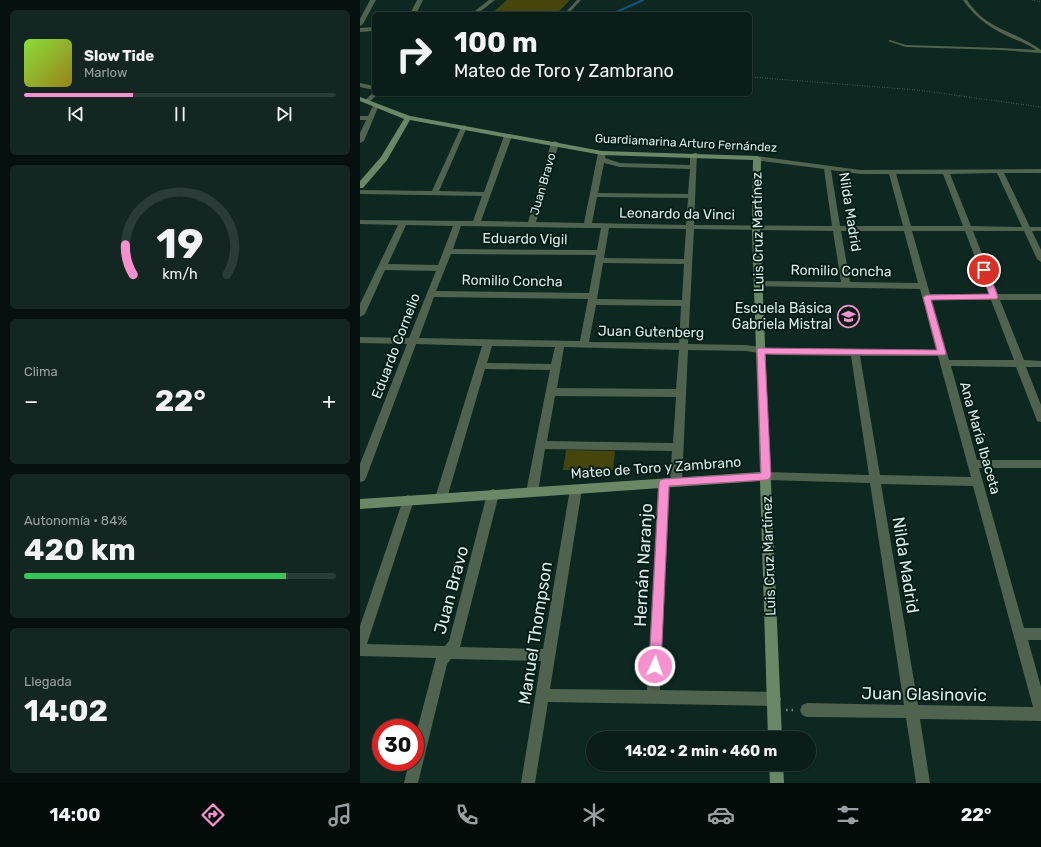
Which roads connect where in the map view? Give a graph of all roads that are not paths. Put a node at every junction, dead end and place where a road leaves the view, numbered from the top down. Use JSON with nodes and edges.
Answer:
{"nodes":[{"id":1,"x":373,"y":0,"type":"edge"},
{"id":2,"x":420,"y":0,"type":"edge"},
{"id":3,"x":492,"y":0,"type":"edge"},
{"id":4,"x":580,"y":0,"type":"edge"},
{"id":5,"x":965,"y":0,"type":"edge"},
{"id":6,"x":414,"y":12,"type":"edge"},
{"id":7,"x":477,"y":12,"type":"edge"},
{"id":8,"x":568,"y":12,"type":"edge"},
{"id":9,"x":361,"y":29,"type":"edge"},
{"id":10,"x":372,"y":30,"type":"edge"},
{"id":11,"x":890,"y":41,"type":"dead end"},
{"id":12,"x":1041,"y":52,"type":"edge"},
{"id":13,"x":360,"y":85,"type":"edge"},
{"id":14,"x":372,"y":88,"type":"edge"},
{"id":15,"x":360,"y":92,"type":"edge"},
{"id":16,"x":363,"y":100,"type":"edge"},
{"id":17,"x":376,"y":105,"type":"junction"},
{"id":18,"x":360,"y":118,"type":"edge"},
{"id":19,"x":370,"y":118,"type":"junction"},
{"id":20,"x":408,"y":118,"type":"junction"},
{"id":21,"x":464,"y":127,"type":"junction"},
{"id":22,"x":508,"y":136,"type":"junction"},
{"id":23,"x":360,"y":142,"type":"edge"},
{"id":24,"x":555,"y":143,"type":"junction"},
{"id":25,"x":694,"y":155,"type":"junction"},
{"id":26,"x":601,"y":156,"type":"junction"},
{"id":27,"x":757,"y":158,"type":"junction"},
{"id":28,"x":693,"y":167,"type":"junction"},
{"id":29,"x":827,"y":168,"type":"junction"},
{"id":30,"x":1041,"y":171,"type":"edge"},
{"id":31,"x":892,"y":172,"type":"junction"},
{"id":32,"x":946,"y":172,"type":"junction"},
{"id":33,"x":1000,"y":172,"type":"junction"},
{"id":34,"x":360,"y":186,"type":"edge"},
{"id":35,"x":360,"y":192,"type":"edge"},
{"id":36,"x":434,"y":194,"type":"junction"},
{"id":37,"x":487,"y":194,"type":"junction"},
{"id":38,"x":593,"y":195,"type":"junction"},
{"id":39,"x":691,"y":196,"type":"junction"},
{"id":40,"x":360,"y":222,"type":"edge"},
{"id":41,"x":403,"y":223,"type":"junction"},
{"id":42,"x":458,"y":224,"type":"junction"},
{"id":43,"x":476,"y":224,"type":"junction"},
{"id":44,"x":531,"y":225,"type":"junction"},
{"id":45,"x":587,"y":226,"type":"junction"},
{"id":46,"x":605,"y":226,"type":"junction"},
{"id":47,"x":690,"y":227,"type":"junction"},
{"id":48,"x":756,"y":228,"type":"junction"},
{"id":49,"x":837,"y":228,"type":"junction"},
{"id":50,"x":907,"y":228,"type":"junction"},
{"id":51,"x":968,"y":229,"type":"junction"},
{"id":52,"x":1027,"y":229,"type":"junction"},
{"id":53,"x":1041,"y":229,"type":"edge"},
{"id":54,"x":448,"y":251,"type":"junction"},
{"id":55,"x":600,"y":256,"type":"junction"},
{"id":56,"x":1041,"y":259,"type":"edge"},
{"id":57,"x":688,"y":262,"type":"junction"},
{"id":58,"x":382,"y":267,"type":"junction"},
{"id":59,"x":442,"y":268,"type":"junction"},
{"id":60,"x":758,"y":284,"type":"junction"},
{"id":61,"x":846,"y":285,"type":"junction"},
{"id":62,"x":924,"y":286,"type":"junction"},
{"id":63,"x":431,"y":294,"type":"junction"},
{"id":64,"x":927,"y":297,"type":"junction"},
{"id":65,"x":994,"y":297,"type":"junction"},
{"id":66,"x":1041,"y":297,"type":"edge"},
{"id":67,"x":592,"y":299,"type":"junction"},
{"id":68,"x":686,"y":303,"type":"junction"},
{"id":69,"x":360,"y":314,"type":"edge"},
{"id":70,"x":360,"y":340,"type":"edge"},
{"id":71,"x":413,"y":341,"type":"junction"},
{"id":72,"x":488,"y":343,"type":"junction"},
{"id":73,"x":560,"y":344,"type":"junction"},
{"id":74,"x":584,"y":345,"type":"junction"},
{"id":75,"x":683,"y":346,"type":"junction"},
{"id":76,"x":761,"y":350,"type":"junction"},
{"id":77,"x":855,"y":353,"type":"junction"},
{"id":78,"x":943,"y":358,"type":"junction"},
{"id":79,"x":1020,"y":364,"type":"junction"},
{"id":80,"x":1041,"y":364,"type":"edge"},
{"id":81,"x":480,"y":366,"type":"junction"},
{"id":82,"x":555,"y":367,"type":"junction"},
{"id":83,"x":551,"y":392,"type":"junction"},
{"id":84,"x":681,"y":393,"type":"junction"},
{"id":85,"x":1041,"y":418,"type":"edge"},
{"id":86,"x":540,"y":445,"type":"junction"},
{"id":87,"x":678,"y":447,"type":"junction"},
{"id":88,"x":973,"y":464,"type":"junction"},
{"id":89,"x":1041,"y":464,"type":"edge"},
{"id":90,"x":766,"y":476,"type":"junction"},
{"id":91,"x":360,"y":478,"type":"edge"},
{"id":92,"x":875,"y":479,"type":"junction"},
{"id":93,"x":670,"y":482,"type":"junction"},
{"id":94,"x":978,"y":482,"type":"junction"},
{"id":95,"x":576,"y":489,"type":"junction"},
{"id":96,"x":532,"y":492,"type":"junction"},
{"id":97,"x":493,"y":494,"type":"junction"},
{"id":98,"x":441,"y":498,"type":"junction"},
{"id":99,"x":408,"y":500,"type":"junction"},
{"id":100,"x":360,"y":504,"type":"edge"},
{"id":101,"x":1020,"y":634,"type":"junction"},
{"id":102,"x":1041,"y":634,"type":"edge"},
{"id":103,"x":360,"y":645,"type":"edge"},
{"id":104,"x":360,"y":650,"type":"edge"},
{"id":105,"x":448,"y":652,"type":"junction"},
{"id":106,"x":549,"y":654,"type":"junction"},
{"id":107,"x":542,"y":695,"type":"junction"},
{"id":108,"x":653,"y":697,"type":"junction"},
{"id":109,"x":774,"y":704,"type":"junction"},
{"id":110,"x":807,"y":710,"type":"road end"},
{"id":111,"x":1041,"y":711,"type":"edge"},
{"id":112,"x":912,"y":712,"type":"junction"},
{"id":113,"x":1041,"y":714,"type":"edge"},
{"id":114,"x":775,"y":731,"type":"edge"},
{"id":115,"x":776,"y":771,"type":"edge"},
{"id":116,"x":412,"y":783,"type":"edge"},
{"id":117,"x":528,"y":783,"type":"edge"},
{"id":118,"x":777,"y":783,"type":"edge"},
{"id":119,"x":923,"y":783,"type":"edge"}],
"edges":[{"from":1,"to":9,"type":"street"},
{"from":2,"to":6,"type":"street"},
{"from":3,"to":7,"type":"street"},
{"from":4,"to":8,"type":"lane"},
{"from":5,"to":12,"type":"lane"},
{"from":9,"to":10,"type":"street"},
{"from":11,"to":12,"type":"lane"},
{"from":13,"to":14,"type":"street"},
{"from":15,"to":16,"type":"street"},
{"from":16,"to":17,"type":"street","name":"Guardiamarina Arturo Fernández"},
{"from":17,"to":19,"type":"street"},
{"from":17,"to":20,"type":"street","name":"Guardiamarina Arturo Fernández"},
{"from":18,"to":19,"type":"street"},
{"from":19,"to":23,"type":"street"},
{"from":20,"to":21,"type":"street","name":"Guardiamarina Arturo Fernández"},
{"from":20,"to":34,"type":"street"},
{"from":21,"to":22,"type":"street","name":"Guardiamarina Arturo Fernández"},
{"from":21,"to":36,"type":"street"},
{"from":22,"to":24,"type":"street","name":"Guardiamarina Arturo Fernández"},
{"from":22,"to":37,"type":"street"},
{"from":24,"to":26,"type":"street","name":"Guardiamarina Arturo Fernández"},
{"from":24,"to":44,"type":"street","name":"Juan Bravo"},
{"from":25,"to":26,"type":"street","name":"Guardiamarina Arturo Fernández"},
{"from":25,"to":27,"type":"street","name":"Guardiamarina Arturo Fernández"},
{"from":25,"to":28,"type":"street","name":"Hernán Naranjo"},
{"from":26,"to":28,"type":"street","name":"Guardiamarina Arturo Fernández"},
{"from":26,"to":38,"type":"street"},
{"from":27,"to":29,"type":"street","name":"Guardiamarina Arturo Fernández"},
{"from":27,"to":48,"type":"street","name":"Luis Cruz Martínez"},
{"from":28,"to":39,"type":"street","name":"Hernán Naranjo"},
{"from":29,"to":31,"type":"street","name":"Guardiamarina Arturo Fernández"},
{"from":29,"to":49,"type":"street","name":"Nilda Madrid"},
{"from":30,"to":33,"type":"street","name":"Guardiamarina Arturo Fernández"},
{"from":31,"to":32,"type":"street","name":"Guardiamarina Arturo Fernández"},
{"from":31,"to":50,"type":"street","name":"Ana María Ibaceta"},
{"from":32,"to":33,"type":"street","name":"Guardiamarina Arturo Fernández"},
{"from":32,"to":51,"type":"street"},
{"from":33,"to":52,"type":"street"},
{"from":35,"to":36,"type":"street"},
{"from":36,"to":37,"type":"street"},
{"from":37,"to":43,"type":"street"},
{"from":38,"to":39,"type":"street"},
{"from":38,"to":45,"type":"street"},
{"from":39,"to":47,"type":"street","name":"Hernán Naranjo"},
{"from":40,"to":41,"type":"street","name":"Leonardo da Vinci"},
{"from":41,"to":42,"type":"street","name":"Leonardo da Vinci"},
{"from":41,"to":58,"type":"street"},
{"from":42,"to":43,"type":"street","name":"Leonardo da Vinci"},
{"from":42,"to":54,"type":"street","name":"Eduardo Cornelio"},
{"from":43,"to":44,"type":"street","name":"Leonardo da Vinci"},
{"from":44,"to":45,"type":"street","name":"Leonardo da Vinci"},
{"from":45,"to":46,"type":"street","name":"Leonardo da Vinci"},
{"from":46,"to":47,"type":"street","name":"Leonardo da Vinci"},
{"from":46,"to":55,"type":"street"},
{"from":47,"to":48,"type":"street","name":"Leonardo da Vinci"},
{"from":47,"to":57,"type":"street","name":"Hernán Naranjo"},
{"from":48,"to":49,"type":"street","name":"Leonardo da Vinci"},
{"from":48,"to":60,"type":"street","name":"Luis Cruz Martínez"},
{"from":49,"to":50,"type":"street","name":"Leonardo da Vinci"},
{"from":49,"to":61,"type":"street","name":"Nilda Madrid"},
{"from":50,"to":51,"type":"street","name":"Leonardo da Vinci"},
{"from":50,"to":62,"type":"street","name":"Ana María Ibaceta"},
{"from":51,"to":52,"type":"street","name":"Leonardo da Vinci"},
{"from":51,"to":65,"type":"street"},
{"from":52,"to":53,"type":"street","name":"Leonardo da Vinci"},
{"from":52,"to":56,"type":"street"},
{"from":54,"to":55,"type":"street","name":"Eduardo Vigil"},
{"from":54,"to":59,"type":"street","name":"Eduardo Cornelio"},
{"from":55,"to":57,"type":"street","name":"Eduardo Vigil"},
{"from":55,"to":67,"type":"street"},
{"from":57,"to":68,"type":"street","name":"Hernán Naranjo"},
{"from":58,"to":59,"type":"street"},
{"from":58,"to":69,"type":"street"},
{"from":59,"to":63,"type":"street","name":"Eduardo Cornelio"},
{"from":60,"to":61,"type":"street","name":"Romilio Concha"},
{"from":60,"to":76,"type":"street","name":"Luis Cruz Martínez"},
{"from":61,"to":62,"type":"street","name":"Romilio Concha"},
{"from":62,"to":64,"type":"street","name":"Ana María Ibaceta"},
{"from":63,"to":67,"type":"street","name":"Romilio Concha"},
{"from":63,"to":71,"type":"street","name":"Eduardo Cornelio"},
{"from":64,"to":65,"type":"street"},
{"from":64,"to":78,"type":"street","name":"Ana María Ibaceta"},
{"from":65,"to":66,"type":"street"},
{"from":65,"to":79,"type":"street"},
{"from":67,"to":68,"type":"street","name":"Romilio Concha"},
{"from":67,"to":74,"type":"street"},
{"from":68,"to":75,"type":"street","name":"Hernán Naranjo"},
{"from":70,"to":71,"type":"street","name":"Juan Gutenberg"},
{"from":71,"to":72,"type":"street","name":"Juan Gutenberg"},
{"from":71,"to":91,"type":"street","name":"Eduardo Cornelio"},
{"from":72,"to":73,"type":"street","name":"Juan Gutenberg"},
{"from":72,"to":81,"type":"street"},
{"from":73,"to":74,"type":"street","name":"Juan Gutenberg"},
{"from":73,"to":82,"type":"street"},
{"from":74,"to":75,"type":"street","name":"Juan Gutenberg"},
{"from":75,"to":76,"type":"street","name":"Juan Gutenberg"},
{"from":75,"to":84,"type":"street","name":"Hernán Naranjo"},
{"from":76,"to":77,"type":"street","name":"Juan Gutenberg"},
{"from":76,"to":90,"type":"street","name":"Luis Cruz Martínez"},
{"from":77,"to":78,"type":"street","name":"Juan Gutenberg"},
{"from":77,"to":92,"type":"street","name":"Nilda Madrid"},
{"from":78,"to":79,"type":"street","name":"Juan Gutenberg"},
{"from":78,"to":88,"type":"street","name":"Ana María Ibaceta"},
{"from":79,"to":80,"type":"street","name":"Juan Gutenberg"},
{"from":79,"to":85,"type":"street"},
{"from":81,"to":82,"type":"street"},
{"from":81,"to":98,"type":"street"},
{"from":82,"to":83,"type":"street"},
{"from":83,"to":84,"type":"street"},
{"from":83,"to":86,"type":"street"},
{"from":84,"to":87,"type":"street","name":"Hernán Naranjo"},
{"from":86,"to":87,"type":"street","name":"Mateo de Toro y Zambrano"},
{"from":86,"to":96,"type":"street"},
{"from":87,"to":93,"type":"street","name":"Hernán Naranjo"},
{"from":88,"to":89,"type":"street"},
{"from":88,"to":94,"type":"street","name":"Ana María Ibaceta"},
{"from":90,"to":92,"type":"street","name":"Mateo de Toro y Zambrano"},
{"from":90,"to":93,"type":"street","name":"Mateo de Toro y Zambrano"},
{"from":90,"to":109,"type":"street","name":"Luis Cruz Martínez"},
{"from":92,"to":94,"type":"street","name":"Mateo de Toro y Zambrano"},
{"from":92,"to":112,"type":"street","name":"Nilda Madrid"},
{"from":93,"to":95,"type":"street","name":"Mateo de Toro y Zambrano"},
{"from":93,"to":108,"type":"street","name":"Hernán Naranjo"},
{"from":94,"to":101,"type":"street","name":"Ana María Ibaceta"},
{"from":95,"to":96,"type":"street","name":"Mateo de Toro y Zambrano"},
{"from":95,"to":106,"type":"street","name":"Manuel Thompson"},
{"from":96,"to":97,"type":"street","name":"Mateo de Toro y Zambrano"},
{"from":97,"to":98,"type":"street","name":"Mateo de Toro y Zambrano"},
{"from":97,"to":105,"type":"street","name":"Juan Bravo"},
{"from":98,"to":99,"type":"street","name":"Mateo de Toro y Zambrano"},
{"from":99,"to":100,"type":"street","name":"Mateo de Toro y Zambrano"},
{"from":99,"to":103,"type":"street"},
{"from":101,"to":102,"type":"street"},
{"from":101,"to":111,"type":"street","name":"Ana María Ibaceta"},
{"from":104,"to":105,"type":"street"},
{"from":105,"to":106,"type":"street"},
{"from":105,"to":116,"type":"street","name":"Juan Bravo"},
{"from":106,"to":107,"type":"street","name":"Manuel Thompson"},
{"from":107,"to":108,"type":"street"},
{"from":107,"to":117,"type":"street","name":"Manuel Thompson"},
{"from":108,"to":109,"type":"street"},
{"from":109,"to":114,"type":"street","name":"Luis Cruz Martínez"},
{"from":110,"to":112,"type":"street","name":"Juan Glasinovic"},
{"from":112,"to":113,"type":"street","name":"Juan Glasinovic"},
{"from":112,"to":119,"type":"street","name":"Nilda Madrid"},
{"from":115,"to":118,"type":"street"}]}
